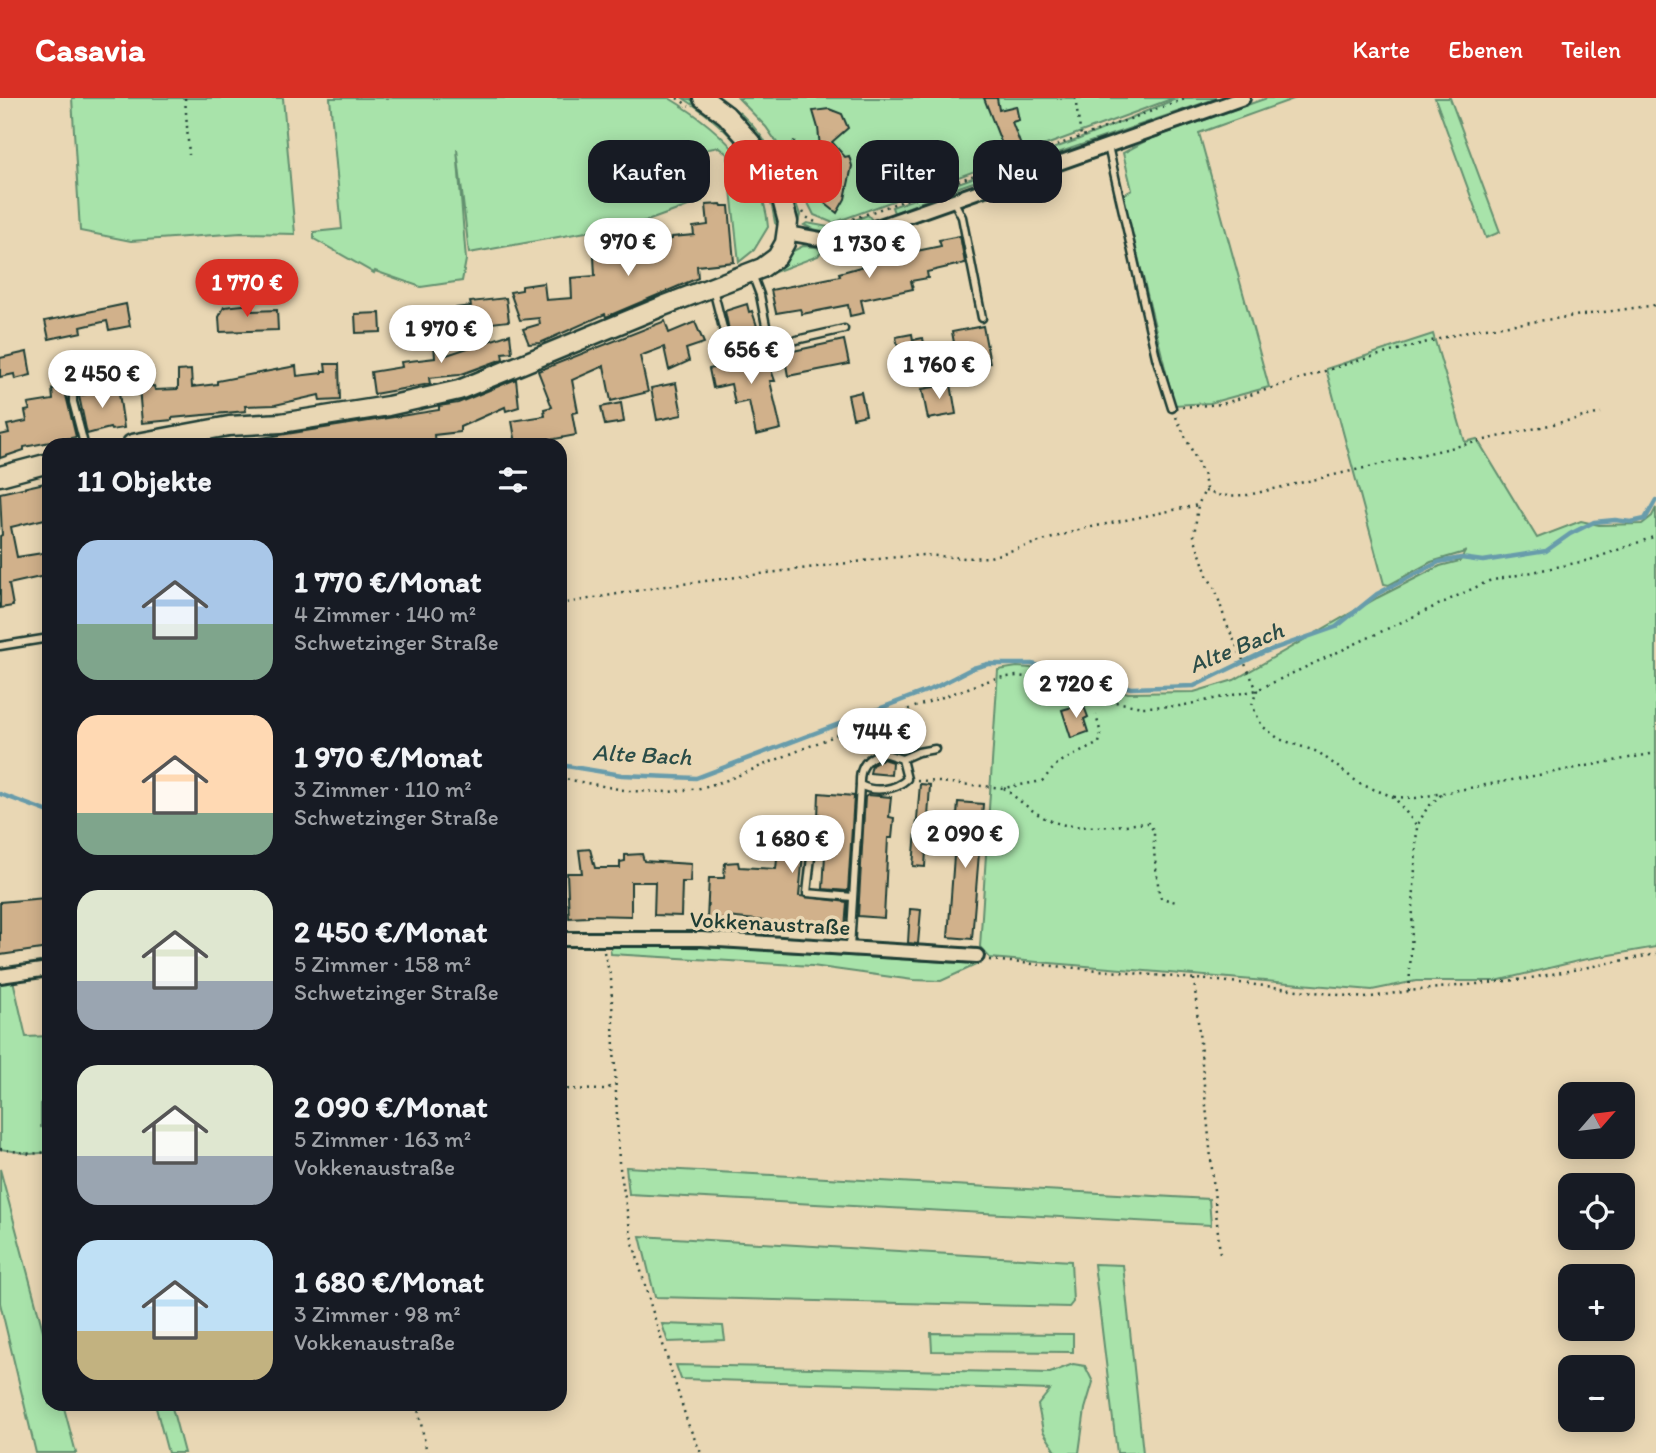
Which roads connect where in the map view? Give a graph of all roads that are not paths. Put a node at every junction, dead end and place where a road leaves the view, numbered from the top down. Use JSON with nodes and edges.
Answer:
{"nodes":[{"id":1,"x":1242,"y":98,"type":"edge"},
{"id":2,"x":703,"y":102,"type":"edge"},
{"id":3,"x":1107,"y":144,"type":"junction"},
{"id":4,"x":959,"y":198,"type":"edge"},
{"id":5,"x":944,"y":203,"type":"edge"},
{"id":6,"x":955,"y":203,"type":"edge"},
{"id":7,"x":787,"y":233,"type":"junction"},
{"id":8,"x":751,"y":273,"type":"junction"},
{"id":9,"x":713,"y":287,"type":"junction"},
{"id":10,"x":982,"y":318,"type":"dead end"},
{"id":11,"x":844,"y":330,"type":"dead end"},
{"id":12,"x":754,"y":338,"type":"dead end"},
{"id":13,"x":73,"y":367,"type":"dead end"},
{"id":14,"x":1172,"y":408,"type":"road end"},
{"id":15,"x":82,"y":438,"type":"edge"},
{"id":16,"x":164,"y":438,"type":"edge"},
{"id":17,"x":42,"y":465,"type":"edge"},
{"id":18,"x":0,"y":476,"type":"edge"},
{"id":19,"x":42,"y":639,"type":"edge"},
{"id":20,"x":0,"y":646,"type":"edge"},
{"id":21,"x":935,"y":749,"type":"dead end"},
{"id":22,"x":902,"y":759,"type":"junction"},
{"id":23,"x":860,"y":785,"type":"junction"},
{"id":24,"x":813,"y":839,"type":"dead end"},
{"id":25,"x":853,"y":897,"type":"junction"},
{"id":26,"x":567,"y":939,"type":"edge"},
{"id":27,"x":850,"y":949,"type":"junction"},
{"id":28,"x":977,"y":956,"type":"road end"},
{"id":29,"x":42,"y":970,"type":"edge"},
{"id":30,"x":0,"y":976,"type":"edge"}],
"edges":[{"from":1,"to":3,"type":"street"},
{"from":2,"to":7,"type":"main road"},
{"from":3,"to":4,"type":"street"},
{"from":3,"to":14,"type":"lane"},
{"from":5,"to":7,"type":"street"},
{"from":6,"to":10,"type":"lane"},
{"from":7,"to":8,"type":"main road"},
{"from":8,"to":9,"type":"main road"},
{"from":8,"to":11,"type":"lane"},
{"from":9,"to":12,"type":"lane"},
{"from":9,"to":16,"type":"main road"},
{"from":13,"to":15,"type":"lane"},
{"from":17,"to":18,"type":"main road"},
{"from":19,"to":20,"type":"lane"},
{"from":21,"to":22,"type":"lane"},
{"from":22,"to":23,"type":"lane"},
{"from":22,"to":23,"type":"lane"},
{"from":23,"to":25,"type":"lane"},
{"from":24,"to":25,"type":"lane"},
{"from":25,"to":27,"type":"lane"},
{"from":26,"to":27,"type":"street","name":"Vokkenaustraße"},
{"from":27,"to":28,"type":"street","name":"Vokkenaustraße"},
{"from":29,"to":30,"type":"street"}]}
